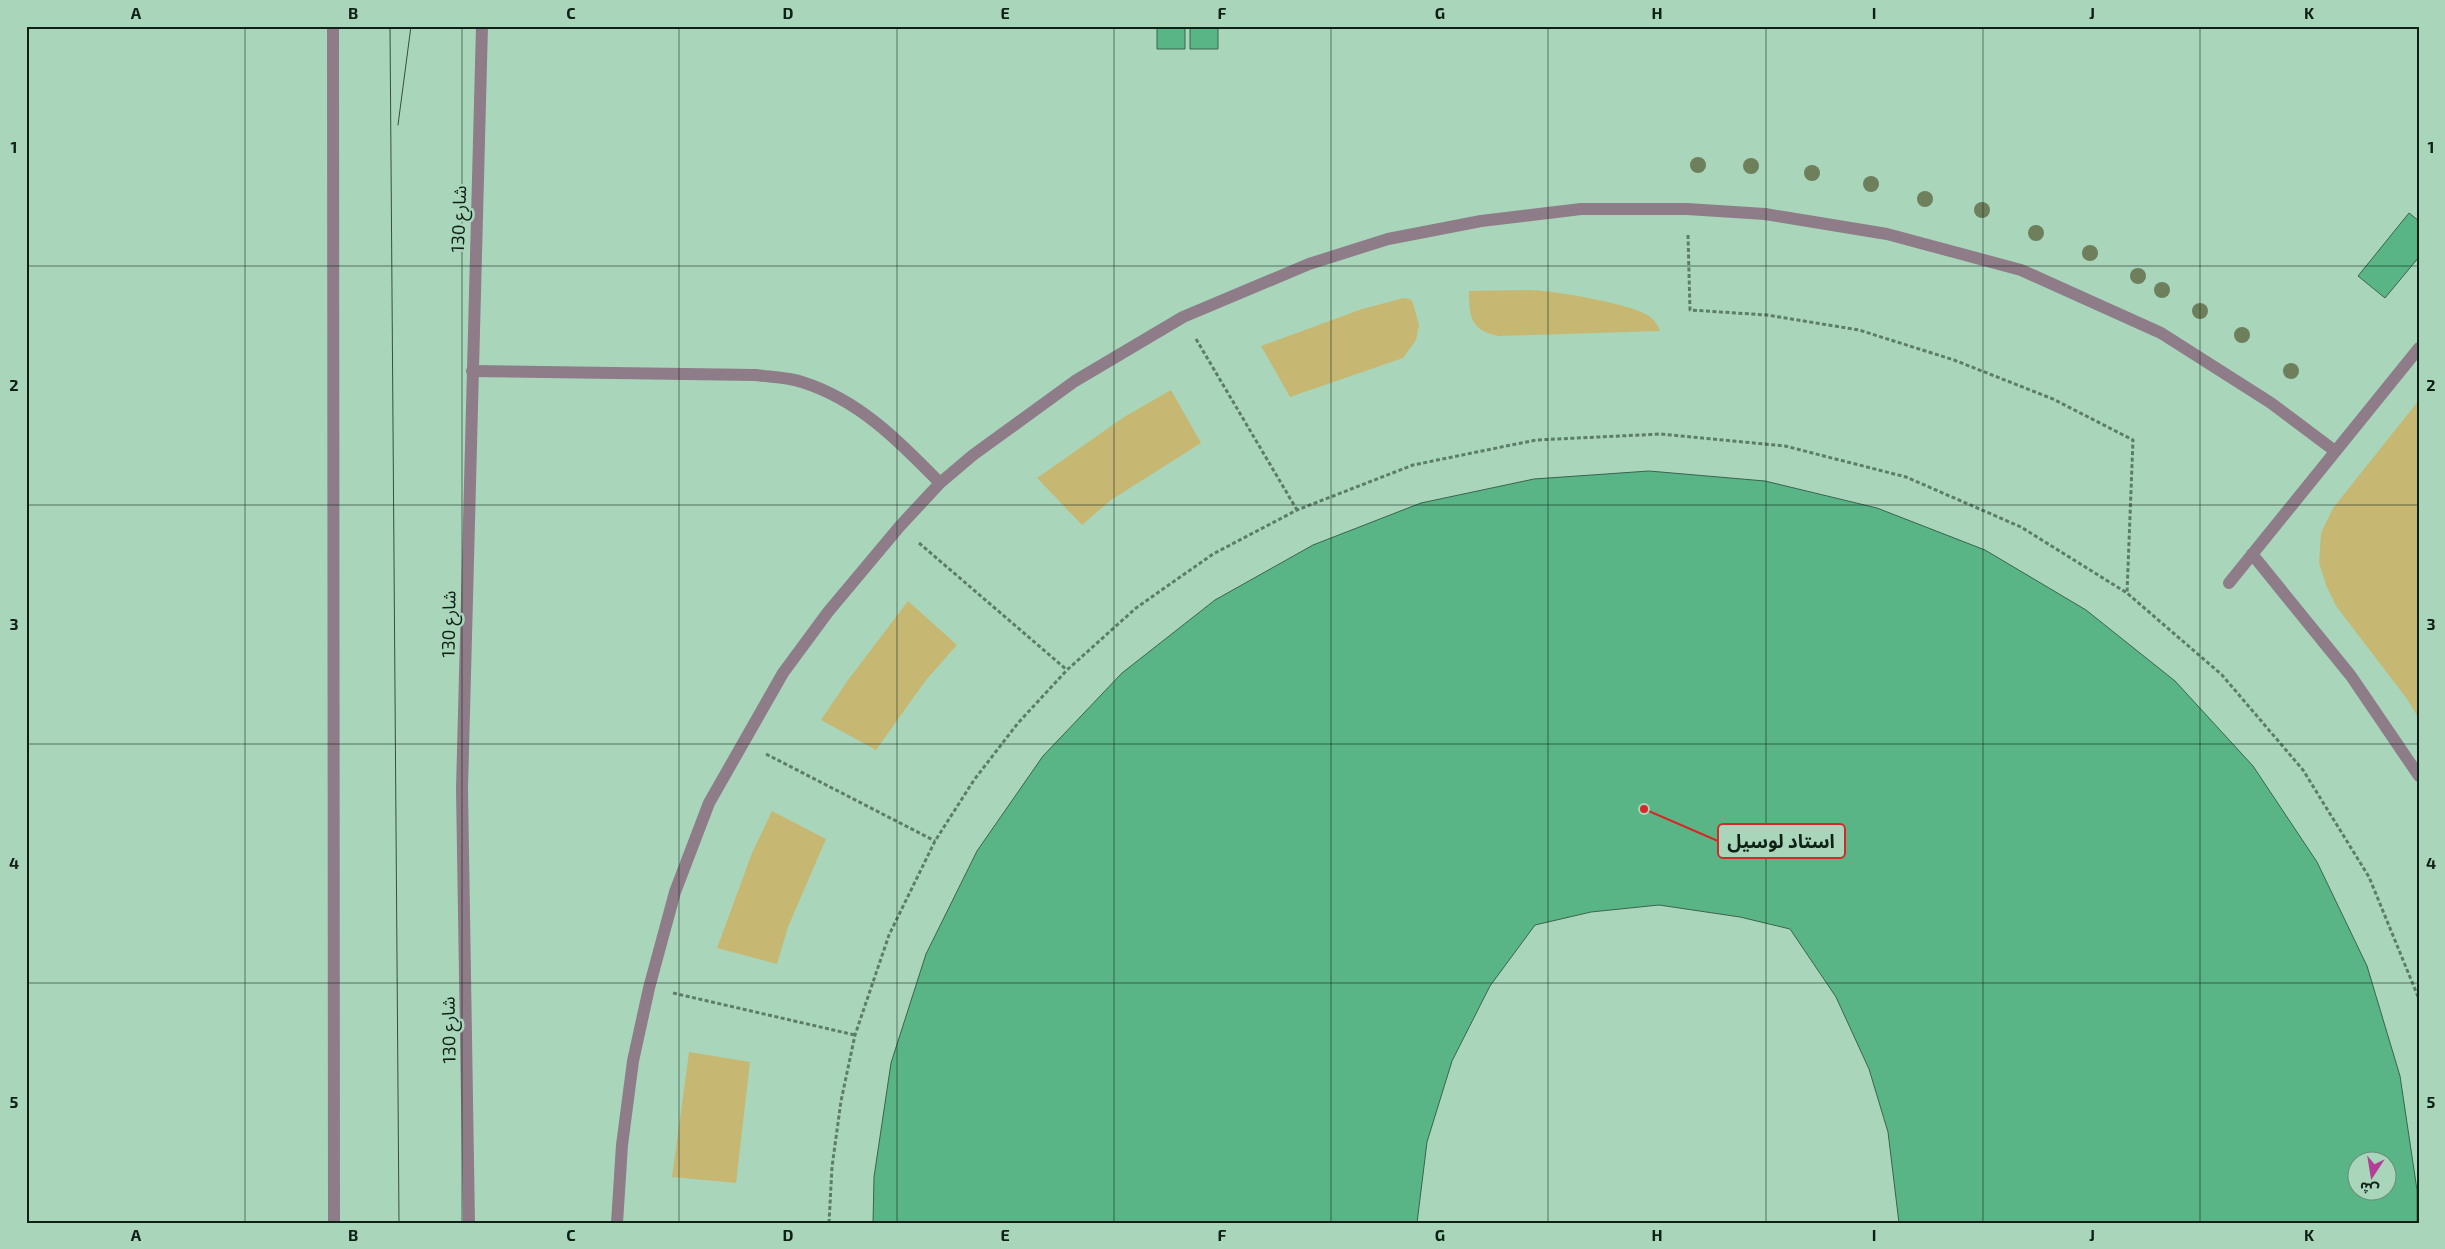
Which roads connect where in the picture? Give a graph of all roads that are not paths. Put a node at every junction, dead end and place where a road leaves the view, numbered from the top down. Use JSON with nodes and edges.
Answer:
{"nodes":[{"id":1,"x":333,"y":26,"type":"edge"},
{"id":2,"x":482,"y":26,"type":"edge"},
{"id":3,"x":2419,"y":348,"type":"edge"},
{"id":4,"x":472,"y":371,"type":"junction"},
{"id":5,"x":2335,"y":451,"type":"junction"},
{"id":6,"x":940,"y":483,"type":"junction"},
{"id":7,"x":2252,"y":554,"type":"junction"},
{"id":8,"x":2228,"y":583,"type":"dead end"},
{"id":9,"x":2419,"y":776,"type":"edge"},
{"id":10,"x":334,"y":1223,"type":"edge"},
{"id":11,"x":469,"y":1223,"type":"edge"},
{"id":12,"x":617,"y":1223,"type":"edge"}],
"edges":[{"from":1,"to":10,"type":"street"},
{"from":2,"to":4,"type":"street","name":"شارع 130"},
{"from":3,"to":5,"type":"street"},
{"from":4,"to":6,"type":"street"},
{"from":4,"to":11,"type":"street","name":"شارع 130"},
{"from":5,"to":6,"type":"street"},
{"from":5,"to":7,"type":"street"},
{"from":6,"to":12,"type":"street"},
{"from":7,"to":8,"type":"street"},
{"from":7,"to":9,"type":"street"}]}
